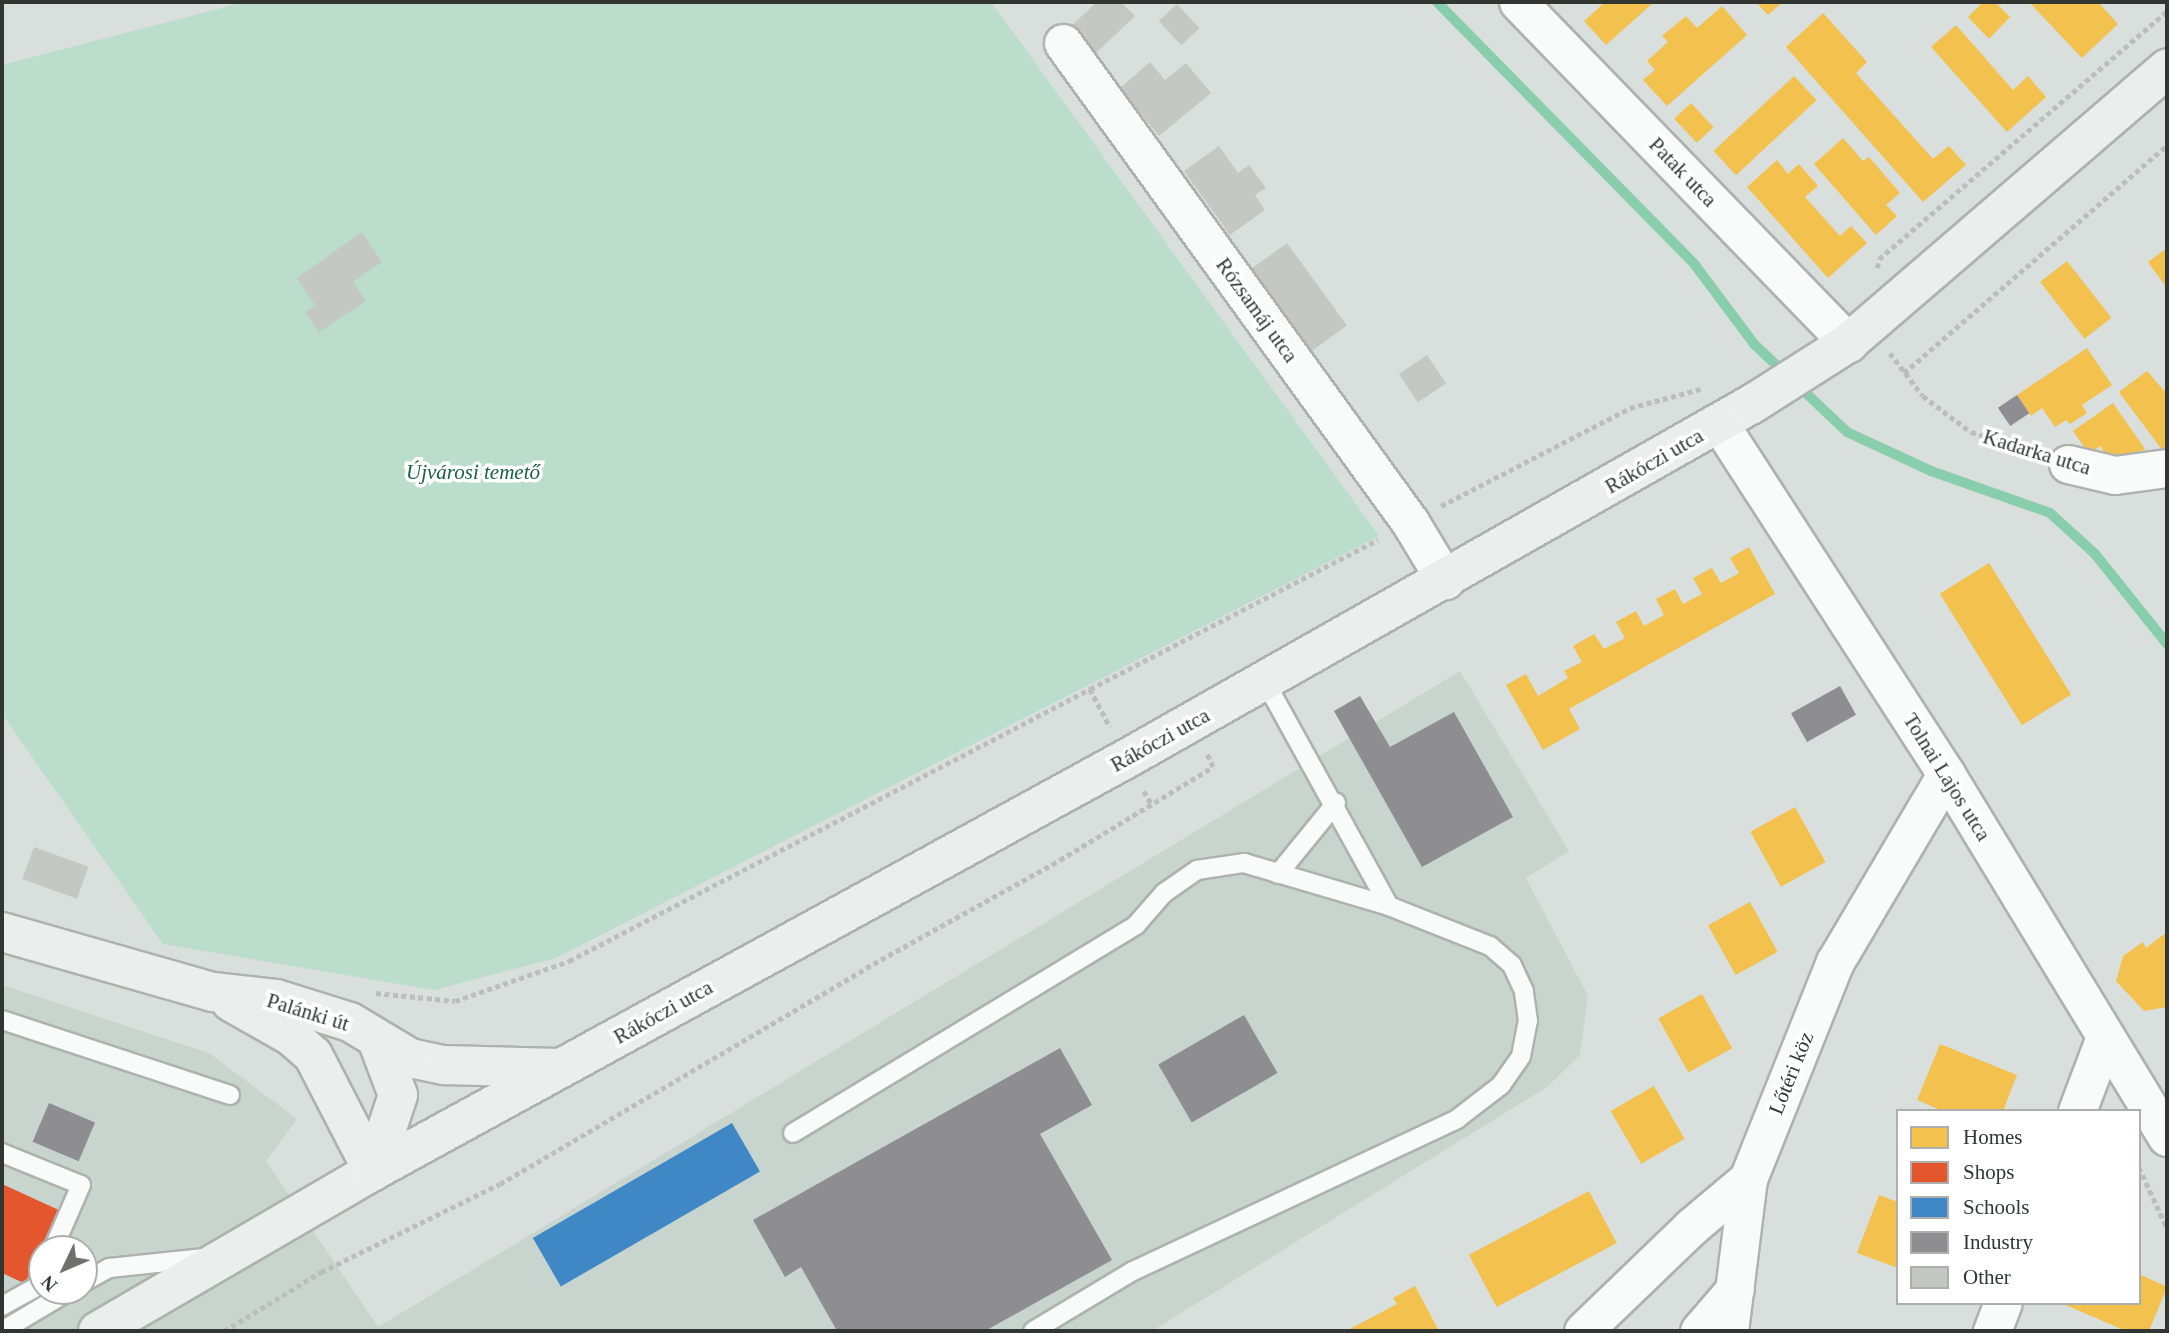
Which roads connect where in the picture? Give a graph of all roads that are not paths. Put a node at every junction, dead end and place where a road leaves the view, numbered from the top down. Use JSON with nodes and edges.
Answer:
{"nodes":[{"id":1,"x":1518,"y":2,"type":"edge"},
{"id":2,"x":1063,"y":43,"type":"dead end"},
{"id":3,"x":2167,"y":69,"type":"edge"},
{"id":4,"x":1858,"y":334,"type":"junction"},
{"id":5,"x":1719,"y":423,"type":"junction"},
{"id":6,"x":2068,"y":464,"type":"road end"},
{"id":7,"x":2167,"y":468,"type":"edge"},
{"id":8,"x":1445,"y":580,"type":"junction"},
{"id":9,"x":1265,"y":681,"type":"junction"},
{"id":10,"x":1946,"y":774,"type":"junction"},
{"id":11,"x":1336,"y":803,"type":"junction"},
{"id":12,"x":1278,"y":874,"type":"junction"},
{"id":13,"x":1388,"y":906,"type":"junction"},
{"id":14,"x":2,"y":932,"type":"edge"},
{"id":15,"x":214,"y":992,"type":"junction"},
{"id":16,"x":2,"y":1020,"type":"edge"},
{"id":17,"x":2105,"y":1037,"type":"junction"},
{"id":18,"x":378,"y":1042,"type":"junction"},
{"id":19,"x":561,"y":1068,"type":"junction"},
{"id":20,"x":230,"y":1095,"type":"dead end"},
{"id":21,"x":2078,"y":1109,"type":"edge"},
{"id":22,"x":793,"y":1133,"type":"dead end"},
{"id":23,"x":2167,"y":1137,"type":"edge"},
{"id":24,"x":2,"y":1153,"type":"edge"},
{"id":25,"x":373,"y":1171,"type":"junction"},
{"id":26,"x":1748,"y":1179,"type":"junction"},
{"id":27,"x":59,"y":1235,"type":"edge"},
{"id":28,"x":228,"y":1255,"type":"junction"},
{"id":29,"x":98,"y":1274,"type":"edge"},
{"id":30,"x":1736,"y":1288,"type":"junction"},
{"id":31,"x":28,"y":1291,"type":"edge"},
{"id":32,"x":46,"y":1305,"type":"edge"},
{"id":33,"x":2002,"y":1305,"type":"edge"},
{"id":34,"x":2,"y":1306,"type":"edge"},
{"id":35,"x":2,"y":1331,"type":"edge"},
{"id":36,"x":98,"y":1331,"type":"edge"},
{"id":37,"x":1033,"y":1331,"type":"edge"},
{"id":38,"x":1583,"y":1331,"type":"edge"},
{"id":39,"x":1699,"y":1331,"type":"edge"},
{"id":40,"x":1729,"y":1331,"type":"edge"},
{"id":41,"x":1992,"y":1331,"type":"edge"}],
"edges":[{"from":1,"to":4,"type":"street","name":"Patak utca"},
{"from":2,"to":8,"type":"street","name":"Rózsamáj utca"},
{"from":3,"to":4,"type":"street","name":"Rákóczi utca"},
{"from":4,"to":5,"type":"street","name":"Rákóczi utca"},
{"from":5,"to":8,"type":"street","name":"Rákóczi utca"},
{"from":5,"to":10,"type":"street","name":"Tolnai Lajos utca"},
{"from":6,"to":7,"type":"street","name":"Kadarka utca"},
{"from":8,"to":9,"type":"street","name":"Rákóczi utca"},
{"from":9,"to":11,"type":"lane"},
{"from":9,"to":19,"type":"street","name":"Rákóczi utca"},
{"from":10,"to":17,"type":"street","name":"Tolnai Lajos utca"},
{"from":10,"to":26,"type":"street","name":"Lőtéri köz"},
{"from":11,"to":12,"type":"lane"},
{"from":11,"to":13,"type":"lane"},
{"from":12,"to":13,"type":"lane"},
{"from":12,"to":22,"type":"lane"},
{"from":13,"to":37,"type":"lane"},
{"from":14,"to":15,"type":"street","name":"Palánki út"},
{"from":15,"to":18,"type":"street","name":"Palánki út"},
{"from":15,"to":25,"type":"street","name":"Palánki út"},
{"from":16,"to":20,"type":"lane"},
{"from":17,"to":21,"type":"street"},
{"from":17,"to":23,"type":"street","name":"Tolnai Lajos utca"},
{"from":18,"to":19,"type":"street","name":"Palánki út"},
{"from":18,"to":25,"type":"street"},
{"from":19,"to":25,"type":"street","name":"Rákóczi utca"},
{"from":24,"to":27,"type":"lane"},
{"from":25,"to":28,"type":"street","name":"Rákóczi utca"},
{"from":26,"to":30,"type":"street"},
{"from":26,"to":38,"type":"street","name":"Lőtéri köz"},
{"from":28,"to":29,"type":"lane"},
{"from":28,"to":36,"type":"street","name":"Rákóczi utca"},
{"from":30,"to":39,"type":"street"},
{"from":30,"to":40,"type":"street"},
{"from":31,"to":34,"type":"lane"},
{"from":32,"to":35,"type":"lane"},
{"from":33,"to":41,"type":"street"}]}
